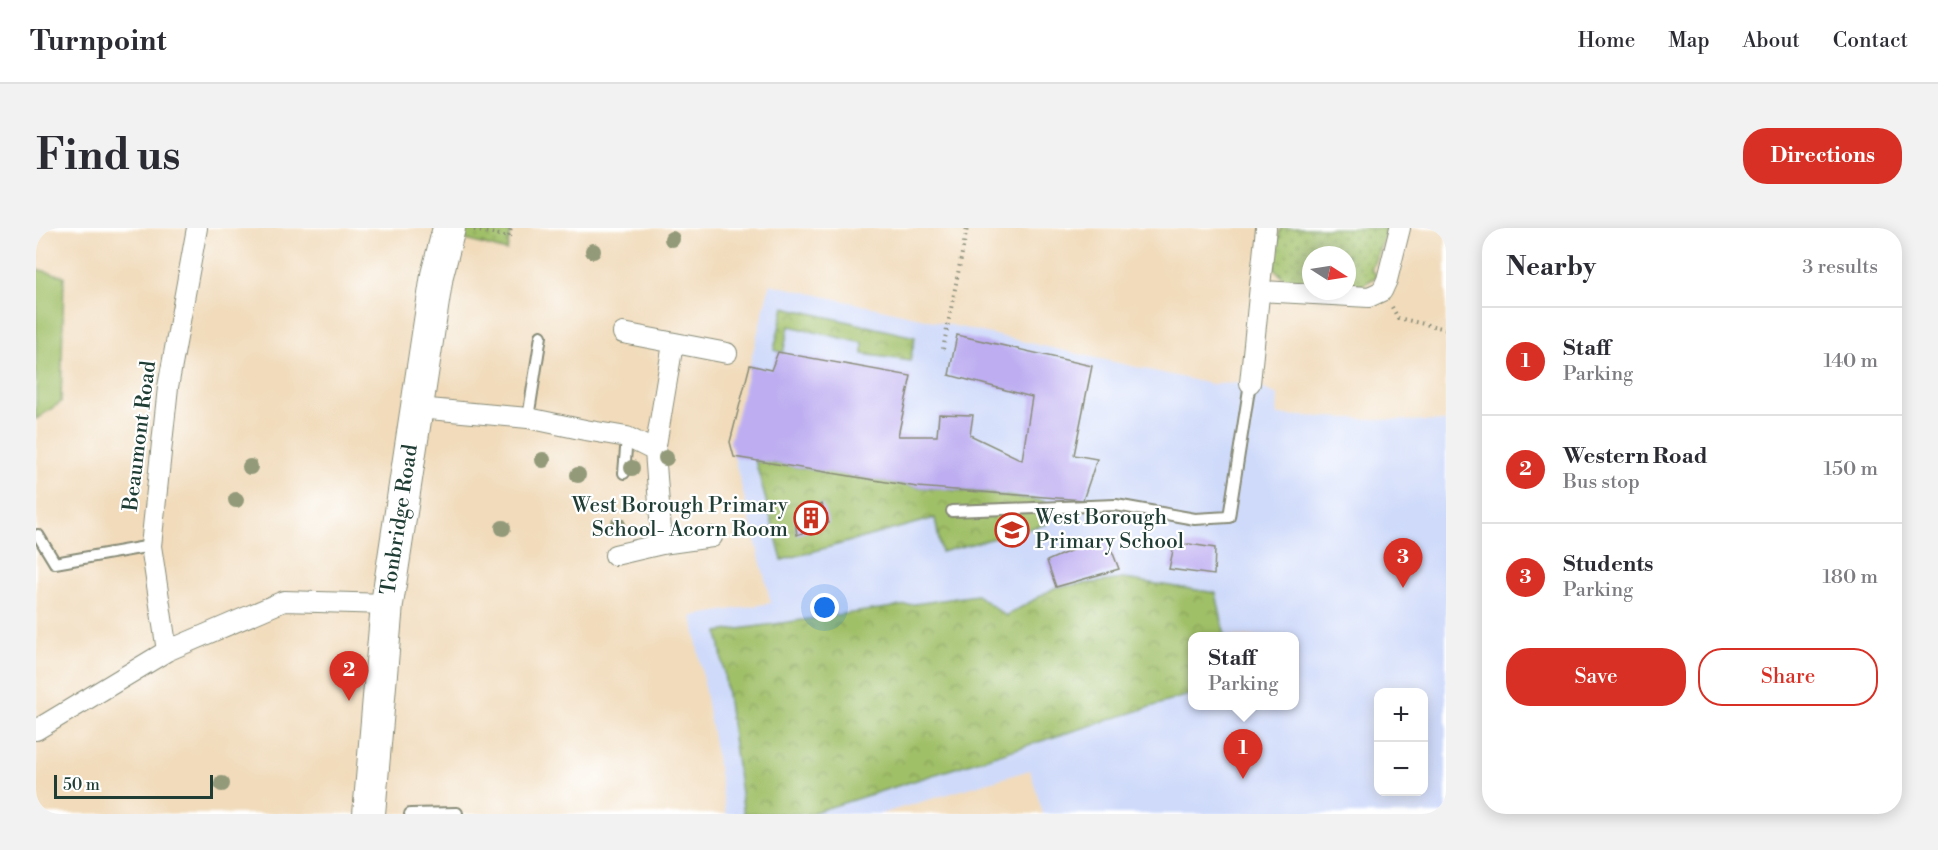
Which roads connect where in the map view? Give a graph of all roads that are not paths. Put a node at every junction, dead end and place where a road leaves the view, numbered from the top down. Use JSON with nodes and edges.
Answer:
{"nodes":[{"id":1,"x":198,"y":228,"type":"edge"},
{"id":2,"x":448,"y":228,"type":"edge"},
{"id":3,"x":1266,"y":228,"type":"edge"},
{"id":4,"x":1400,"y":228,"type":"edge"},
{"id":5,"x":1261,"y":291,"type":"junction"},
{"id":6,"x":622,"y":333,"type":"dead end"},
{"id":7,"x":541,"y":336,"type":"dead end"},
{"id":8,"x":673,"y":344,"type":"junction"},
{"id":9,"x":727,"y":353,"type":"dead end"},
{"id":10,"x":1250,"y":383,"type":"joint"},
{"id":11,"x":418,"y":408,"type":"junction"},
{"id":12,"x":528,"y":418,"type":"junction"},
{"id":13,"x":627,"y":437,"type":"junction"},
{"id":14,"x":655,"y":451,"type":"junction"},
{"id":15,"x":624,"y":473,"type":"dead end"},
{"id":16,"x":952,"y":512,"type":"dead end"},
{"id":17,"x":38,"y":535,"type":"dead end"},
{"id":18,"x":712,"y":537,"type":"dead end"},
{"id":19,"x":662,"y":544,"type":"junction"},
{"id":20,"x":151,"y":546,"type":"junction"},
{"id":21,"x":615,"y":555,"type":"dead end"},
{"id":22,"x":387,"y":604,"type":"junction"},
{"id":23,"x":167,"y":651,"type":"junction"},
{"id":24,"x":36,"y":730,"type":"edge"},
{"id":25,"x":457,"y":813,"type":"edge"},
{"id":26,"x":369,"y":814,"type":"edge"},
{"id":27,"x":410,"y":814,"type":"edge"}],
"edges":[{"from":1,"to":20,"type":"street","name":"Beaumont Road"},
{"from":2,"to":11,"type":"main road","name":"Tonbridge Road"},
{"from":3,"to":5,"type":"street"},
{"from":4,"to":5,"type":"street"},
{"from":5,"to":10,"type":"street"},
{"from":6,"to":8,"type":"street"},
{"from":7,"to":12,"type":"lane"},
{"from":8,"to":9,"type":"street"},
{"from":8,"to":14,"type":"street"},
{"from":10,"to":16,"type":"lane"},
{"from":11,"to":12,"type":"street"},
{"from":11,"to":22,"type":"main road","name":"Tonbridge Road"},
{"from":12,"to":13,"type":"street"},
{"from":13,"to":14,"type":"street"},
{"from":13,"to":15,"type":"lane"},
{"from":14,"to":19,"type":"street"},
{"from":17,"to":20,"type":"lane"},
{"from":18,"to":19,"type":"street"},
{"from":19,"to":21,"type":"street"},
{"from":20,"to":23,"type":"street","name":"Beaumont Road"},
{"from":22,"to":23,"type":"street"},
{"from":22,"to":26,"type":"main road","name":"Tonbridge Road"},
{"from":23,"to":24,"type":"street"},
{"from":25,"to":27,"type":"lane"}]}
